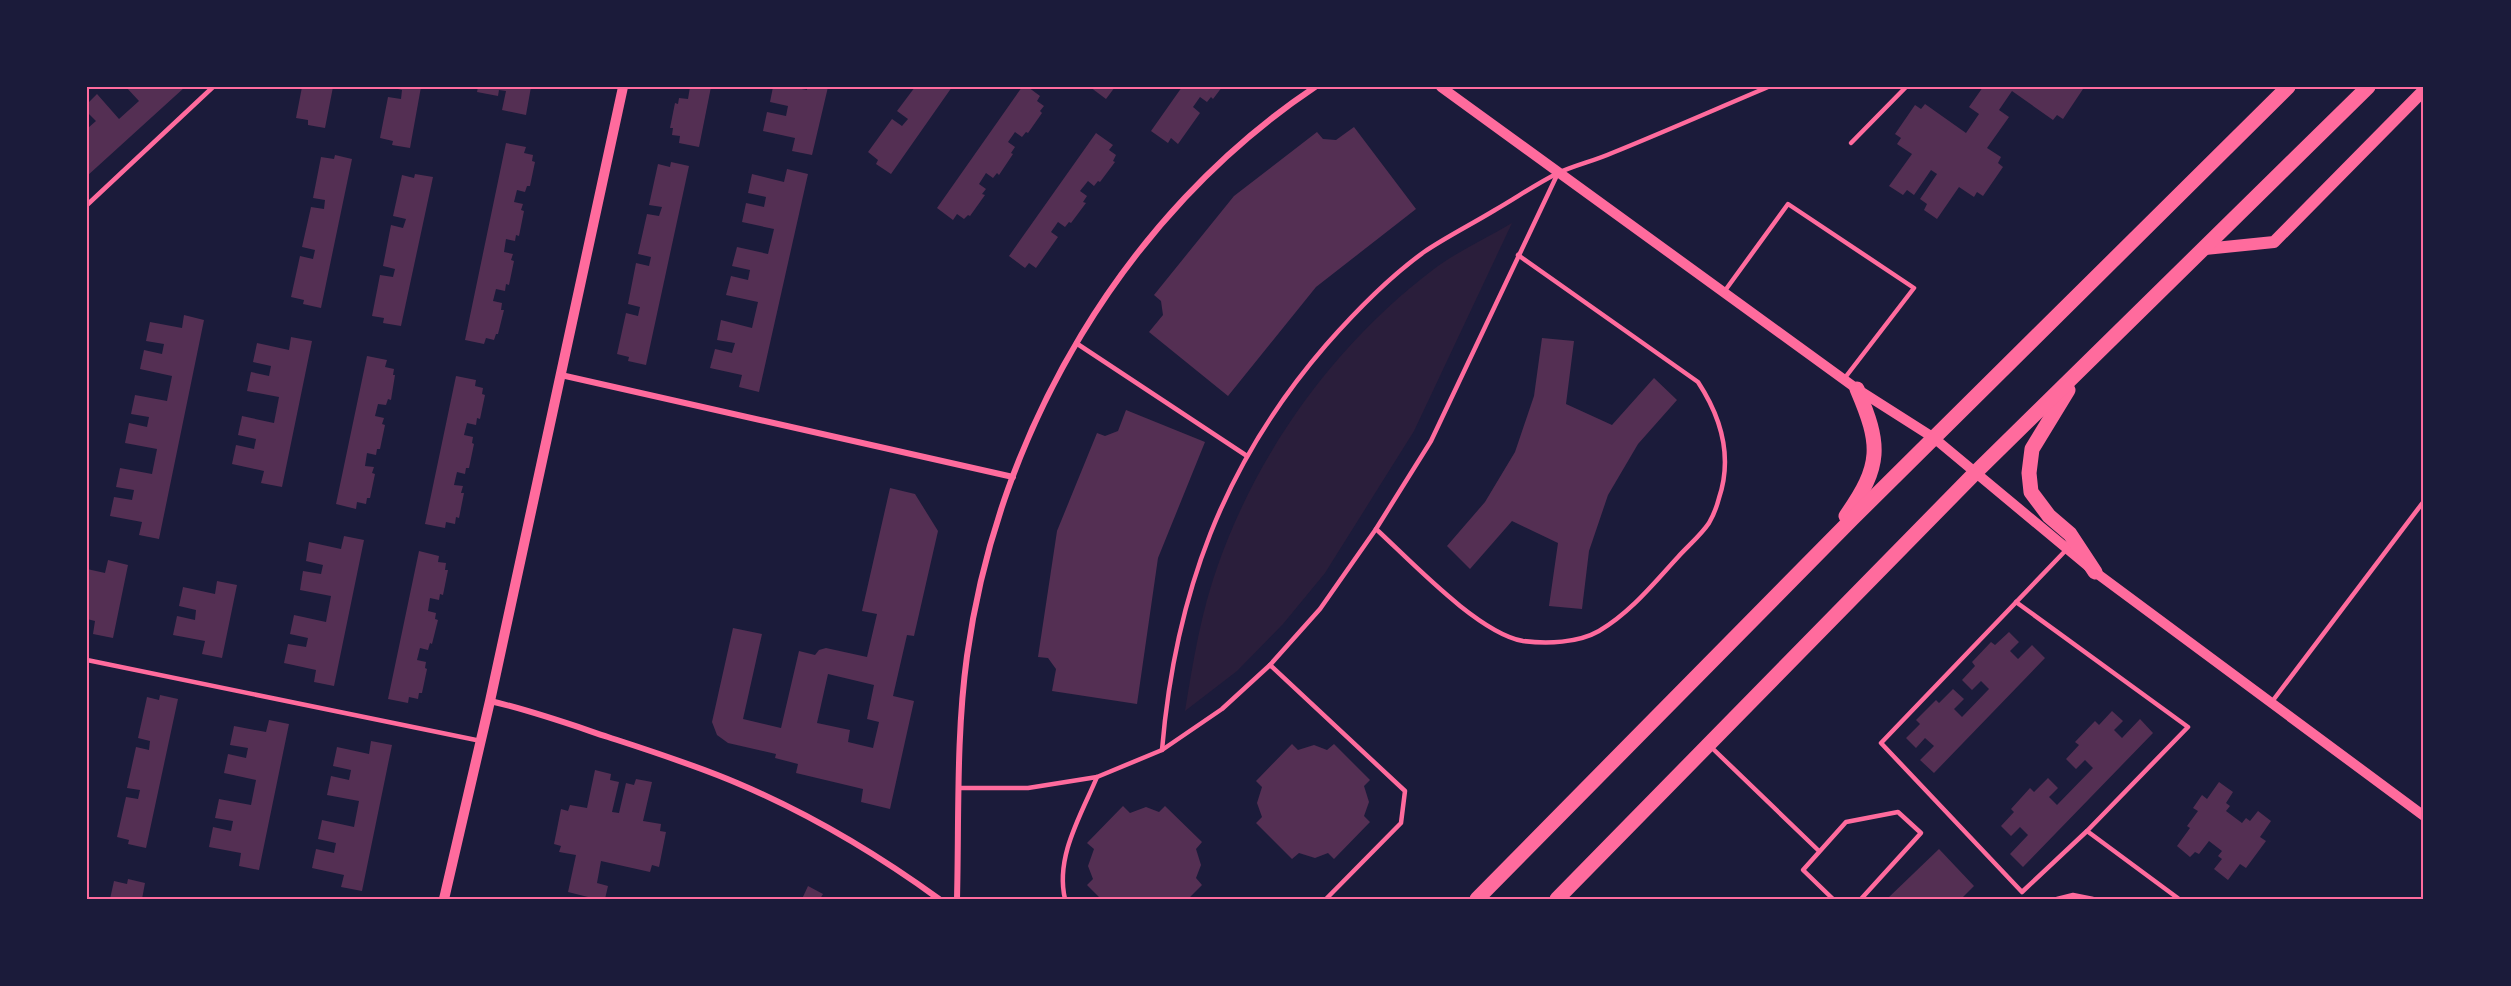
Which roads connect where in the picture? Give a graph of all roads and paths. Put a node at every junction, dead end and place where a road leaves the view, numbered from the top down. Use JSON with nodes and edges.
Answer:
{"nodes":[{"id":1,"x":213,"y":87,"type":"edge"},
{"id":2,"x":623,"y":87,"type":"edge"},
{"id":3,"x":1315,"y":87,"type":"edge"},
{"id":4,"x":1441,"y":87,"type":"edge"},
{"id":5,"x":1768,"y":87,"type":"edge"},
{"id":6,"x":1906,"y":87,"type":"edge"},
{"id":7,"x":2288,"y":87,"type":"edge"},
{"id":8,"x":2368,"y":87,"type":"edge"},
{"id":9,"x":2424,"y":90,"type":"edge"},
{"id":10,"x":1851,"y":143,"type":"dead end"},
{"id":11,"x":1558,"y":173,"type":"junction"},
{"id":12,"x":87,"y":205,"type":"edge"},
{"id":13,"x":2205,"y":249,"type":"junction"},
{"id":14,"x":1518,"y":255,"type":"junction"},
{"id":15,"x":1723,"y":293,"type":"junction"},
{"id":16,"x":1077,"y":343,"type":"junction"},
{"id":17,"x":2078,"y":372,"type":"junction"},
{"id":18,"x":561,"y":375,"type":"junction"},
{"id":19,"x":1850,"y":384,"type":"junction"},
{"id":20,"x":1934,"y":438,"type":"junction"},
{"id":21,"x":1247,"y":456,"type":"junction"},
{"id":22,"x":1975,"y":473,"type":"junction"},
{"id":23,"x":1012,"y":477,"type":"junction"},
{"id":24,"x":2424,"y":501,"type":"edge"},
{"id":25,"x":1376,"y":529,"type":"junction"},
{"id":26,"x":1824,"y":547,"type":"junction"},
{"id":27,"x":2067,"y":549,"type":"junction"},
{"id":28,"x":2095,"y":572,"type":"junction"},
{"id":29,"x":2016,"y":602,"type":"junction"},
{"id":30,"x":87,"y":660,"type":"edge"},
{"id":31,"x":1270,"y":665,"type":"junction"},
{"id":32,"x":490,"y":701,"type":"junction"},
{"id":33,"x":2271,"y":703,"type":"junction"},
{"id":34,"x":481,"y":741,"type":"junction"},
{"id":35,"x":1708,"y":744,"type":"junction"},
{"id":36,"x":1162,"y":750,"type":"junction"},
{"id":37,"x":1097,"y":777,"type":"junction"},
{"id":38,"x":960,"y":788,"type":"junction"},
{"id":39,"x":2424,"y":816,"type":"edge"},
{"id":40,"x":2087,"y":831,"type":"junction"},
{"id":41,"x":1819,"y":851,"type":"junction"},
{"id":42,"x":444,"y":899,"type":"edge"},
{"id":43,"x":939,"y":899,"type":"edge"},
{"id":44,"x":957,"y":899,"type":"edge"},
{"id":45,"x":1065,"y":899,"type":"edge"},
{"id":46,"x":1326,"y":899,"type":"edge"},
{"id":47,"x":1477,"y":899,"type":"edge"},
{"id":48,"x":1557,"y":899,"type":"edge"},
{"id":49,"x":1833,"y":899,"type":"edge"},
{"id":50,"x":1861,"y":899,"type":"edge"},
{"id":51,"x":2057,"y":899,"type":"edge"},
{"id":52,"x":2093,"y":899,"type":"edge"},
{"id":53,"x":2179,"y":899,"type":"edge"}],
"edges":[{"from":1,"to":12,"type":"lane"},
{"from":2,"to":18,"type":"street"},
{"from":3,"to":16,"type":"street"},
{"from":4,"to":11,"type":"street"},
{"from":5,"to":11,"type":"lane"},
{"from":6,"to":10,"type":"lane"},
{"from":7,"to":20,"type":"main road"},
{"from":8,"to":13,"type":"main road"},
{"from":9,"to":13,"type":"main road"},
{"from":11,"to":14,"type":"lane"},
{"from":11,"to":15,"type":"street"},
{"from":11,"to":21,"type":"lane"},
{"from":13,"to":17,"type":"main road"},
{"from":14,"to":25,"type":"lane"},
{"from":14,"to":25,"type":"lane"},
{"from":15,"to":19,"type":"street"},
{"from":15,"to":19,"type":"lane"},
{"from":16,"to":21,"type":"lane"},
{"from":16,"to":23,"type":"street"},
{"from":17,"to":22,"type":"main road"},
{"from":17,"to":28,"type":"main road"},
{"from":18,"to":23,"type":"street"},
{"from":18,"to":32,"type":"street"},
{"from":19,"to":20,"type":"street"},
{"from":19,"to":26,"type":"main road"},
{"from":20,"to":22,"type":"street"},
{"from":20,"to":26,"type":"main road"},
{"from":21,"to":36,"type":"lane"},
{"from":22,"to":27,"type":"street"},
{"from":22,"to":35,"type":"main road"},
{"from":23,"to":38,"type":"street"},
{"from":24,"to":33,"type":"lane"},
{"from":25,"to":31,"type":"lane"},
{"from":26,"to":47,"type":"main road"},
{"from":27,"to":28,"type":"street"},
{"from":27,"to":29,"type":"lane"},
{"from":28,"to":33,"type":"street"},
{"from":29,"to":40,"type":"lane"},
{"from":29,"to":40,"type":"lane"},
{"from":30,"to":34,"type":"lane"},
{"from":31,"to":36,"type":"lane"},
{"from":31,"to":46,"type":"lane"},
{"from":32,"to":34,"type":"street"},
{"from":32,"to":43,"type":"street"},
{"from":33,"to":39,"type":"street"},
{"from":34,"to":42,"type":"street"},
{"from":35,"to":41,"type":"lane"},
{"from":35,"to":48,"type":"main road"},
{"from":36,"to":37,"type":"lane"},
{"from":37,"to":38,"type":"lane"},
{"from":37,"to":45,"type":"lane"},
{"from":38,"to":44,"type":"street"},
{"from":40,"to":53,"type":"lane"},
{"from":41,"to":49,"type":"lane"},
{"from":41,"to":50,"type":"lane"},
{"from":51,"to":52,"type":"lane"}]}
